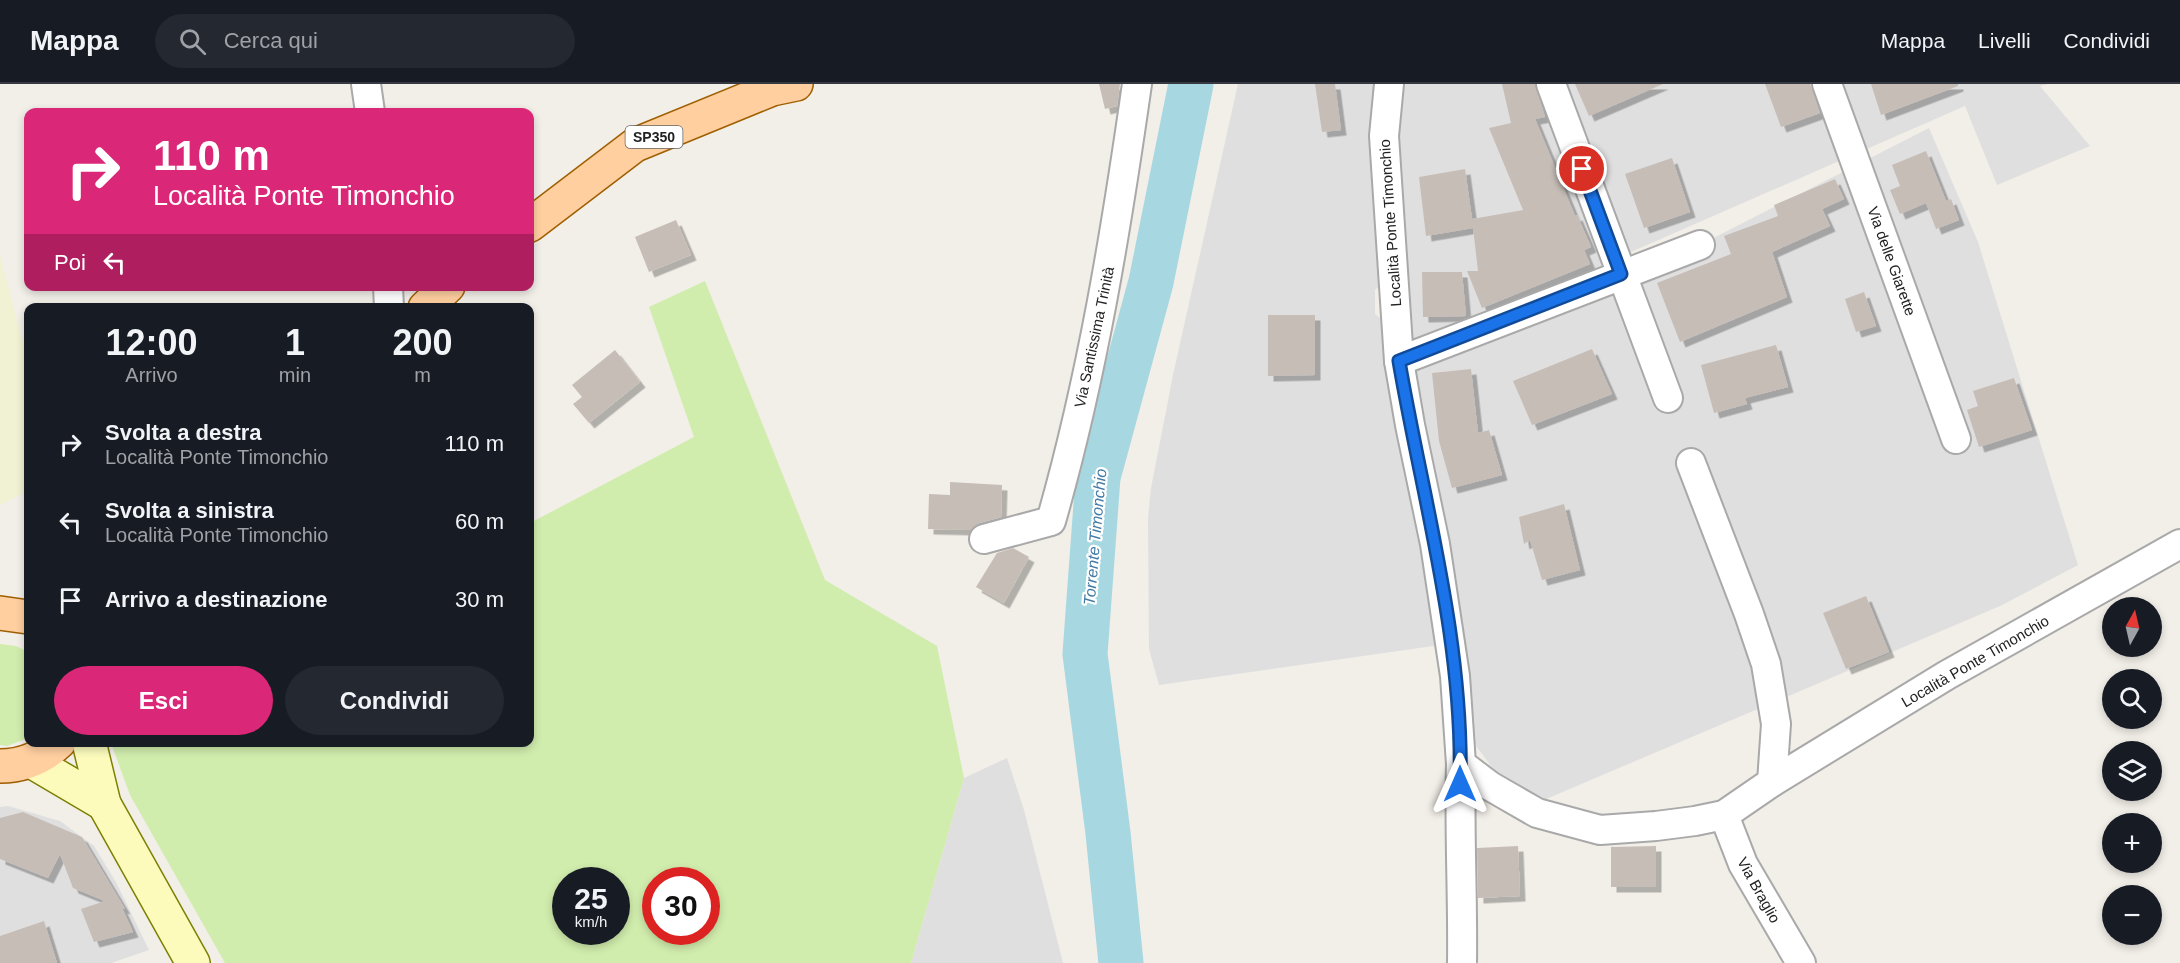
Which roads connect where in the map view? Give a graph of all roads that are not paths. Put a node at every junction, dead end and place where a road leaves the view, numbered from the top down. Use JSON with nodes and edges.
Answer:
{"nodes":[{"id":1,"x":366,"y":84,"type":"edge"},
{"id":2,"x":796,"y":84,"type":"edge"},
{"id":3,"x":1137,"y":84,"type":"edge"},
{"id":4,"x":1389,"y":84,"type":"edge"},
{"id":5,"x":1551,"y":84,"type":"edge"},
{"id":6,"x":1827,"y":84,"type":"edge"},
{"id":7,"x":369,"y":108,"type":"edge"},
{"id":8,"x":534,"y":222,"type":"edge"},
{"id":9,"x":1700,"y":245,"type":"dead end"},
{"id":10,"x":1621,"y":274,"type":"junction"},
{"id":11,"x":443,"y":291,"type":"edge"},
{"id":12,"x":429,"y":303,"type":"edge"},
{"id":13,"x":1399,"y":361,"type":"junction"},
{"id":14,"x":1668,"y":398,"type":"dead end"},
{"id":15,"x":1956,"y":439,"type":"dead end"},
{"id":16,"x":1691,"y":463,"type":"dead end"},
{"id":17,"x":984,"y":539,"type":"dead end"},
{"id":18,"x":2180,"y":544,"type":"edge"},
{"id":19,"x":54,"y":747,"type":"edge"},
{"id":20,"x":90,"y":747,"type":"edge"},
{"id":21,"x":16,"y":763,"type":"edge"},
{"id":22,"x":1461,"y":764,"type":"junction"},
{"id":23,"x":1772,"y":782,"type":"junction"},
{"id":24,"x":104,"y":804,"type":"junction"},
{"id":25,"x":1724,"y":814,"type":"junction"},
{"id":26,"x":193,"y":963,"type":"edge"},
{"id":27,"x":1461,"y":963,"type":"edge"},
{"id":28,"x":1801,"y":963,"type":"edge"}],
"edges":[{"from":1,"to":7,"type":"street"},
{"from":2,"to":8,"type":"main road","number":"SP350"},
{"from":3,"to":17,"type":"street","name":"Via Santissima Trinità"},
{"from":4,"to":13,"type":"street","name":"Località Ponte Timonchio"},
{"from":5,"to":10,"type":"street"},
{"from":6,"to":15,"type":"street","name":"Via delle Giarette"},
{"from":9,"to":10,"type":"street"},
{"from":10,"to":13,"type":"street"},
{"from":10,"to":14,"type":"street"},
{"from":11,"to":12,"type":"main road"},
{"from":13,"to":22,"type":"street","name":"Località Ponte Timonchio"},
{"from":16,"to":23,"type":"street"},
{"from":18,"to":23,"type":"street","name":"Località Ponte Timonchio"},
{"from":19,"to":21,"type":"main road"},
{"from":20,"to":24,"type":"main road"},
{"from":21,"to":24,"type":"main road"},
{"from":22,"to":25,"type":"street","name":"Località Ponte Timonchio"},
{"from":22,"to":27,"type":"street","name":"Località Ponte Timonchio"},
{"from":23,"to":25,"type":"street","name":"Località Ponte Timonchio"},
{"from":24,"to":26,"type":"main road"},
{"from":25,"to":28,"type":"street","name":"Via Braglio"}]}
